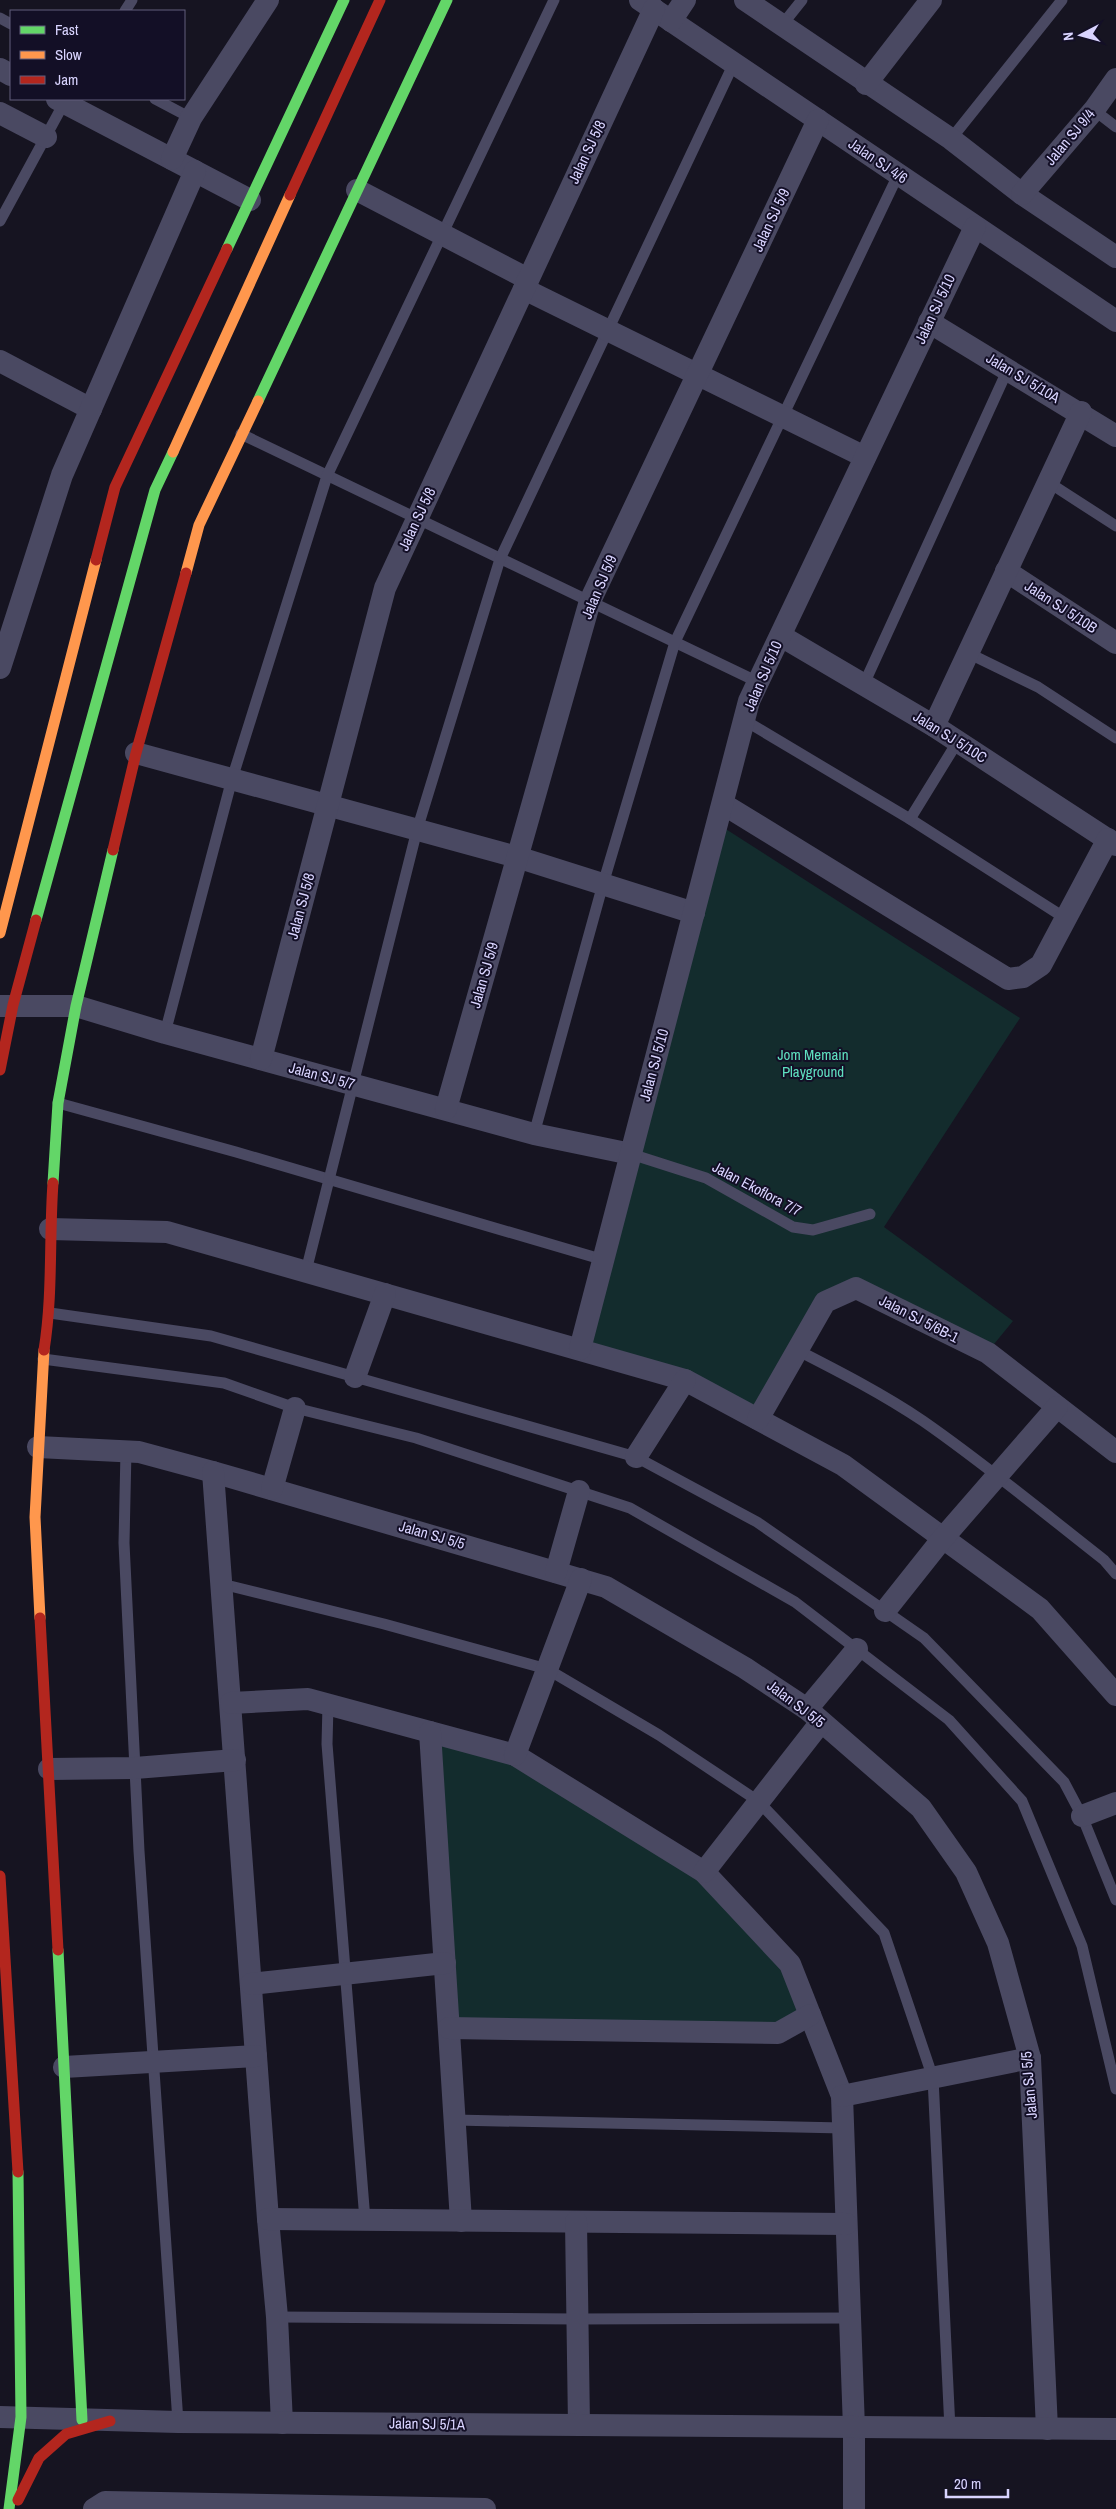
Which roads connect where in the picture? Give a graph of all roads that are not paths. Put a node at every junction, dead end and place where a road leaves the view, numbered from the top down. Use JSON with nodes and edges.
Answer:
{"nodes":[{"id":1,"x":268,"y":0,"type":"edge"},
{"id":2,"x":344,"y":0,"type":"edge"},
{"id":3,"x":380,"y":0,"type":"edge"},
{"id":4,"x":447,"y":0,"type":"edge"},
{"id":5,"x":554,"y":0,"type":"edge"},
{"id":6,"x":685,"y":0,"type":"edge"},
{"id":7,"x":744,"y":0,"type":"edge"},
{"id":8,"x":802,"y":0,"type":"edge"},
{"id":9,"x":930,"y":0,"type":"edge"},
{"id":10,"x":1062,"y":0,"type":"edge"},
{"id":11,"x":655,"y":10,"type":"edge"},
{"id":12,"x":782,"y":26,"type":"junction"},
{"id":13,"x":734,"y":63,"type":"junction"},
{"id":14,"x":1116,"y":79,"type":"edge"},
{"id":15,"x":866,"y":84,"type":"junction"},
{"id":16,"x":157,"y":100,"type":"edge"},
{"id":17,"x":61,"y":101,"type":"edge"},
{"id":18,"x":1094,"y":110,"type":"junction"},
{"id":19,"x":0,"y":113,"type":"edge"},
{"id":20,"x":191,"y":118,"type":"junction"},
{"id":21,"x":818,"y":120,"type":"junction"},
{"id":22,"x":1116,"y":127,"type":"edge"},
{"id":23,"x":46,"y":137,"type":"junction"},
{"id":24,"x":951,"y":139,"type":"junction"},
{"id":25,"x":172,"y":159,"type":"junction"},
{"id":26,"x":195,"y":171,"type":"junction"},
{"id":27,"x":898,"y":175,"type":"junction"},
{"id":28,"x":357,"y":190,"type":"junction"},
{"id":29,"x":1022,"y":194,"type":"junction"},
{"id":30,"x":250,"y":200,"type":"junction"},
{"id":31,"x":0,"y":221,"type":"edge"},
{"id":32,"x":975,"y":227,"type":"junction"},
{"id":33,"x":442,"y":234,"type":"junction"},
{"id":34,"x":1116,"y":258,"type":"edge"},
{"id":35,"x":526,"y":284,"type":"junction"},
{"id":36,"x":1116,"y":321,"type":"edge"},
{"id":37,"x":929,"y":322,"type":"junction"},
{"id":38,"x":607,"y":330,"type":"junction"},
{"id":39,"x":0,"y":361,"type":"edge"},
{"id":40,"x":1008,"y":369,"type":"junction"},
{"id":41,"x":698,"y":374,"type":"junction"},
{"id":42,"x":91,"y":409,"type":"junction"},
{"id":43,"x":1081,"y":412,"type":"junction"},
{"id":44,"x":784,"y":417,"type":"junction"},
{"id":45,"x":241,"y":434,"type":"junction"},
{"id":46,"x":1116,"y":436,"type":"edge"},
{"id":47,"x":865,"y":457,"type":"junction"},
{"id":48,"x":327,"y":476,"type":"junction"},
{"id":49,"x":1048,"y":482,"type":"junction"},
{"id":50,"x":417,"y":519,"type":"junction"},
{"id":51,"x":1116,"y":526,"type":"edge"},
{"id":52,"x":500,"y":559,"type":"junction"},
{"id":53,"x":1006,"y":571,"type":"junction"},
{"id":54,"x":590,"y":601,"type":"junction"},
{"id":55,"x":780,"y":636,"type":"junction"},
{"id":56,"x":675,"y":642,"type":"junction"},
{"id":57,"x":1116,"y":643,"type":"edge"},
{"id":58,"x":968,"y":653,"type":"junction"},
{"id":59,"x":0,"y":668,"type":"edge"},
{"id":60,"x":758,"y":682,"type":"junction"},
{"id":61,"x":864,"y":684,"type":"junction"},
{"id":62,"x":744,"y":720,"type":"junction"},
{"id":63,"x":934,"y":726,"type":"junction"},
{"id":64,"x":1116,"y":738,"type":"edge"},
{"id":65,"x":958,"y":741,"type":"junction"},
{"id":66,"x":136,"y":753,"type":"junction"},
{"id":67,"x":232,"y":780,"type":"junction"},
{"id":68,"x":723,"y":804,"type":"junction"},
{"id":69,"x":328,"y":806,"type":"junction"},
{"id":70,"x":910,"y":819,"type":"junction"},
{"id":71,"x":417,"y":830,"type":"junction"},
{"id":72,"x":1112,"y":842,"type":"edge"},
{"id":73,"x":518,"y":857,"type":"junction"},
{"id":74,"x":604,"y":884,"type":"junction"},
{"id":75,"x":694,"y":913,"type":"junction"},
{"id":76,"x":1065,"y":918,"type":"junction"},
{"id":77,"x":0,"y":932,"type":"edge"},
{"id":78,"x":6,"y":1006,"type":"edge"},
{"id":79,"x":76,"y":1006,"type":"junction"},
{"id":80,"x":165,"y":1033,"type":"junction"},
{"id":81,"x":261,"y":1059,"type":"junction"},
{"id":82,"x":0,"y":1070,"type":"edge"},
{"id":83,"x":354,"y":1084,"type":"junction"},
{"id":84,"x":58,"y":1103,"type":"junction"},
{"id":85,"x":446,"y":1109,"type":"junction"},
{"id":86,"x":534,"y":1134,"type":"junction"},
{"id":87,"x":631,"y":1154,"type":"junction"},
{"id":88,"x":329,"y":1181,"type":"junction"},
{"id":89,"x":870,"y":1214,"type":"dead end"},
{"id":90,"x":50,"y":1229,"type":"junction"},
{"id":91,"x":604,"y":1260,"type":"junction"},
{"id":92,"x":306,"y":1271,"type":"junction"},
{"id":93,"x":385,"y":1294,"type":"junction"},
{"id":94,"x":50,"y":1313,"type":"junction"},
{"id":95,"x":580,"y":1349,"type":"junction"},
{"id":96,"x":797,"y":1350,"type":"junction"},
{"id":97,"x":43,"y":1359,"type":"junction"},
{"id":98,"x":355,"y":1377,"type":"junction"},
{"id":99,"x":685,"y":1380,"type":"junction"},
{"id":100,"x":1057,"y":1407,"type":"junction"},
{"id":101,"x":295,"y":1408,"type":"junction"},
{"id":102,"x":758,"y":1419,"type":"junction"},
{"id":103,"x":38,"y":1447,"type":"junction"},
{"id":104,"x":126,"y":1452,"type":"junction"},
{"id":105,"x":1116,"y":1452,"type":"edge"},
{"id":106,"x":636,"y":1457,"type":"junction"},
{"id":107,"x":213,"y":1472,"type":"junction"},
{"id":108,"x":997,"y":1475,"type":"junction"},
{"id":109,"x":272,"y":1489,"type":"junction"},
{"id":110,"x":578,"y":1491,"type":"junction"},
{"id":111,"x":943,"y":1538,"type":"junction"},
{"id":112,"x":556,"y":1572,"type":"junction"},
{"id":113,"x":1116,"y":1574,"type":"edge"},
{"id":114,"x":581,"y":1579,"type":"junction"},
{"id":115,"x":222,"y":1584,"type":"junction"},
{"id":116,"x":885,"y":1611,"type":"junction"},
{"id":117,"x":857,"y":1649,"type":"junction"},
{"id":118,"x":547,"y":1669,"type":"junction"},
{"id":119,"x":1116,"y":1696,"type":"edge"},
{"id":120,"x":231,"y":1703,"type":"junction"},
{"id":121,"x":328,"y":1705,"type":"junction"},
{"id":122,"x":814,"y":1716,"type":"junction"},
{"id":123,"x":430,"y":1732,"type":"junction"},
{"id":124,"x":515,"y":1755,"type":"junction"},
{"id":125,"x":235,"y":1760,"type":"junction"},
{"id":126,"x":135,"y":1768,"type":"junction"},
{"id":127,"x":49,"y":1769,"type":"junction"},
{"id":128,"x":758,"y":1801,"type":"junction"},
{"id":129,"x":1116,"y":1803,"type":"edge"},
{"id":130,"x":1082,"y":1816,"type":"junction"},
{"id":131,"x":704,"y":1872,"type":"junction"},
{"id":132,"x":0,"y":1876,"type":"edge"},
{"id":133,"x":1116,"y":1900,"type":"edge"},
{"id":134,"x":445,"y":1963,"type":"junction"},
{"id":135,"x":345,"y":1974,"type":"junction"},
{"id":136,"x":251,"y":1984,"type":"junction"},
{"id":137,"x":810,"y":2015,"type":"junction"},
{"id":138,"x":449,"y":2028,"type":"junction"},
{"id":139,"x":256,"y":2056,"type":"junction"},
{"id":140,"x":1030,"y":2058,"type":"junction"},
{"id":141,"x":153,"y":2063,"type":"junction"},
{"id":142,"x":64,"y":2067,"type":"junction"},
{"id":143,"x":933,"y":2078,"type":"junction"},
{"id":144,"x":1116,"y":2089,"type":"edge"},
{"id":145,"x":842,"y":2096,"type":"junction"},
{"id":146,"x":455,"y":2120,"type":"junction"},
{"id":147,"x":843,"y":2128,"type":"junction"},
{"id":148,"x":268,"y":2219,"type":"junction"},
{"id":149,"x":365,"y":2220,"type":"junction"},
{"id":150,"x":461,"y":2221,"type":"junction"},
{"id":151,"x":576,"y":2222,"type":"junction"},
{"id":152,"x":846,"y":2224,"type":"junction"},
{"id":153,"x":277,"y":2317,"type":"junction"},
{"id":154,"x":850,"y":2318,"type":"junction"},
{"id":155,"x":578,"y":2319,"type":"junction"},
{"id":156,"x":11,"y":2417,"type":"edge"},
{"id":157,"x":82,"y":2420,"type":"junction"},
{"id":158,"x":110,"y":2421,"type":"junction"},
{"id":159,"x":178,"y":2422,"type":"junction"},
{"id":160,"x":282,"y":2423,"type":"junction"},
{"id":161,"x":579,"y":2425,"type":"junction"},
{"id":162,"x":854,"y":2428,"type":"junction"},
{"id":163,"x":950,"y":2429,"type":"junction"},
{"id":164,"x":1047,"y":2429,"type":"junction"},
{"id":165,"x":1116,"y":2429,"type":"edge"},
{"id":166,"x":100,"y":2506,"type":"edge"},
{"id":167,"x":167,"y":2506,"type":"edge"},
{"id":168,"x":260,"y":2506,"type":"edge"},
{"id":169,"x":9,"y":2509,"type":"edge"},
{"id":170,"x":14,"y":2509,"type":"edge"},
{"id":171,"x":485,"y":2509,"type":"edge"},
{"id":172,"x":854,"y":2509,"type":"edge"}],
"edges":[{"from":1,"to":20,"type":"street"},
{"from":2,"to":30,"type":"street"},
{"from":3,"to":78,"type":"street"},
{"from":4,"to":28,"type":"street"},
{"from":5,"to":33,"type":"lane"},
{"from":6,"to":11,"type":"street","name":"Jalan SJ 5/8"},
{"from":7,"to":12,"type":"street"},
{"from":8,"to":12,"type":"lane"},
{"from":9,"to":15,"type":"street"},
{"from":10,"to":24,"type":"lane"},
{"from":11,"to":13,"type":"street","name":"Jalan SJ 4/6"},
{"from":11,"to":35,"type":"street","name":"Jalan SJ 5/8"},
{"from":12,"to":15,"type":"street"},
{"from":13,"to":21,"type":"street","name":"Jalan SJ 4/6"},
{"from":13,"to":38,"type":"lane"},
{"from":14,"to":18,"type":"street","name":"Jalan SJ 9/4"},
{"from":15,"to":24,"type":"street"},
{"from":16,"to":20,"type":"lane"},
{"from":17,"to":23,"type":"lane"},
{"from":17,"to":25,"type":"street"},
{"from":18,"to":22,"type":"lane"},
{"from":18,"to":29,"type":"street","name":"Jalan SJ 9/4"},
{"from":19,"to":23,"type":"street"},
{"from":20,"to":25,"type":"street"},
{"from":21,"to":27,"type":"street","name":"Jalan SJ 4/6"},
{"from":21,"to":41,"type":"street","name":"Jalan SJ 5/9"},
{"from":23,"to":31,"type":"lane"},
{"from":24,"to":29,"type":"street"},
{"from":25,"to":26,"type":"street"},
{"from":26,"to":30,"type":"street"},
{"from":26,"to":42,"type":"street"},
{"from":27,"to":32,"type":"street","name":"Jalan SJ 4/6"},
{"from":27,"to":44,"type":"lane"},
{"from":28,"to":33,"type":"street"},
{"from":28,"to":45,"type":"street"},
{"from":29,"to":34,"type":"street"},
{"from":30,"to":77,"type":"street"},
{"from":32,"to":36,"type":"street","name":"Jalan SJ 4/6"},
{"from":32,"to":37,"type":"street","name":"Jalan SJ 5/10"},
{"from":33,"to":35,"type":"street"},
{"from":33,"to":48,"type":"lane"},
{"from":35,"to":38,"type":"street"},
{"from":35,"to":50,"type":"street","name":"Jalan SJ 5/8"},
{"from":37,"to":40,"type":"street","name":"Jalan SJ 5/10A"},
{"from":37,"to":47,"type":"street","name":"Jalan SJ 5/10"},
{"from":38,"to":41,"type":"street"},
{"from":38,"to":52,"type":"lane"},
{"from":39,"to":42,"type":"street"},
{"from":40,"to":43,"type":"street","name":"Jalan SJ 5/10A"},
{"from":40,"to":61,"type":"lane"},
{"from":41,"to":44,"type":"street"},
{"from":41,"to":54,"type":"street","name":"Jalan SJ 5/9"},
{"from":42,"to":59,"type":"street"},
{"from":43,"to":46,"type":"street","name":"Jalan SJ 5/10A"},
{"from":43,"to":49,"type":"street"},
{"from":44,"to":47,"type":"street"},
{"from":44,"to":56,"type":"lane"},
{"from":45,"to":48,"type":"lane"},
{"from":45,"to":66,"type":"street"},
{"from":47,"to":55,"type":"street","name":"Jalan SJ 5/10"},
{"from":48,"to":50,"type":"lane"},
{"from":48,"to":67,"type":"lane"},
{"from":49,"to":51,"type":"lane"},
{"from":49,"to":53,"type":"street"},
{"from":50,"to":52,"type":"lane"},
{"from":50,"to":69,"type":"street","name":"Jalan SJ 5/8"},
{"from":52,"to":54,"type":"lane"},
{"from":52,"to":71,"type":"lane"},
{"from":53,"to":57,"type":"street","name":"Jalan SJ 5/10B"},
{"from":53,"to":58,"type":"street"},
{"from":54,"to":56,"type":"lane"},
{"from":54,"to":73,"type":"street","name":"Jalan SJ 5/9"},
{"from":55,"to":60,"type":"street","name":"Jalan SJ 5/10"},
{"from":55,"to":61,"type":"street","name":"Jalan SJ 5/10C"},
{"from":56,"to":60,"type":"lane"},
{"from":56,"to":74,"type":"lane"},
{"from":58,"to":63,"type":"street"},
{"from":58,"to":64,"type":"lane"},
{"from":60,"to":62,"type":"street","name":"Jalan SJ 5/10"},
{"from":61,"to":63,"type":"street","name":"Jalan SJ 5/10C"},
{"from":62,"to":68,"type":"street","name":"Jalan SJ 5/10"},
{"from":62,"to":70,"type":"lane"},
{"from":63,"to":65,"type":"street","name":"Jalan SJ 5/10C"},
{"from":65,"to":70,"type":"lane"},
{"from":65,"to":72,"type":"street","name":"Jalan SJ 5/10C"},
{"from":66,"to":67,"type":"street"},
{"from":66,"to":79,"type":"street"},
{"from":67,"to":69,"type":"street"},
{"from":67,"to":80,"type":"lane"},
{"from":68,"to":75,"type":"street","name":"Jalan SJ 5/10"},
{"from":68,"to":76,"type":"street"},
{"from":69,"to":71,"type":"street"},
{"from":69,"to":81,"type":"street","name":"Jalan SJ 5/8"},
{"from":70,"to":76,"type":"lane"},
{"from":71,"to":73,"type":"street"},
{"from":71,"to":83,"type":"lane"},
{"from":72,"to":76,"type":"street"},
{"from":73,"to":74,"type":"street"},
{"from":73,"to":85,"type":"street","name":"Jalan SJ 5/9"},
{"from":74,"to":75,"type":"street"},
{"from":74,"to":86,"type":"lane"},
{"from":75,"to":87,"type":"street","name":"Jalan SJ 5/10"},
{"from":78,"to":79,"type":"street","name":"Jalan SJ 5/7"},
{"from":78,"to":82,"type":"street"},
{"from":79,"to":80,"type":"street","name":"Jalan SJ 5/7"},
{"from":79,"to":84,"type":"street"},
{"from":80,"to":81,"type":"street","name":"Jalan SJ 5/7"},
{"from":81,"to":83,"type":"street","name":"Jalan SJ 5/7"},
{"from":83,"to":85,"type":"street","name":"Jalan SJ 5/7"},
{"from":83,"to":88,"type":"lane"},
{"from":84,"to":88,"type":"lane"},
{"from":84,"to":90,"type":"street"},
{"from":85,"to":86,"type":"street","name":"Jalan SJ 5/7"},
{"from":86,"to":87,"type":"street","name":"Jalan SJ 5/7"},
{"from":87,"to":89,"type":"lane","name":"Jalan Ekoflora 7/7"},
{"from":87,"to":91,"type":"street","name":"Jalan SJ 5/10"},
{"from":88,"to":91,"type":"lane"},
{"from":88,"to":92,"type":"lane"},
{"from":90,"to":92,"type":"street"},
{"from":90,"to":94,"type":"street"},
{"from":91,"to":95,"type":"street","name":"Jalan SJ 5/10"},
{"from":92,"to":93,"type":"street"},
{"from":93,"to":95,"type":"street"},
{"from":93,"to":98,"type":"street"},
{"from":94,"to":97,"type":"street"},
{"from":94,"to":98,"type":"lane"},
{"from":95,"to":99,"type":"street"},
{"from":96,"to":100,"type":"street","name":"Jalan SJ 5/6B-1"},
{"from":96,"to":102,"type":"street","name":"Jalan SJ 5/6B-1"},
{"from":96,"to":108,"type":"lane"},
{"from":97,"to":101,"type":"lane"},
{"from":97,"to":103,"type":"street"},
{"from":98,"to":106,"type":"lane"},
{"from":99,"to":102,"type":"street"},
{"from":99,"to":106,"type":"street"},
{"from":100,"to":105,"type":"street","name":"Jalan SJ 5/6B-1"},
{"from":100,"to":108,"type":"street"},
{"from":101,"to":109,"type":"street"},
{"from":101,"to":110,"type":"lane"},
{"from":102,"to":111,"type":"street"},
{"from":103,"to":104,"type":"street","name":"Jalan SJ 5/5"},
{"from":103,"to":127,"type":"street"},
{"from":104,"to":107,"type":"street","name":"Jalan SJ 5/5"},
{"from":104,"to":126,"type":"lane"},
{"from":106,"to":116,"type":"lane"},
{"from":107,"to":109,"type":"street","name":"Jalan SJ 5/5"},
{"from":107,"to":115,"type":"street"},
{"from":108,"to":111,"type":"street"},
{"from":108,"to":113,"type":"lane"},
{"from":109,"to":112,"type":"street","name":"Jalan SJ 5/5"},
{"from":110,"to":112,"type":"street"},
{"from":110,"to":117,"type":"lane"},
{"from":111,"to":116,"type":"street"},
{"from":111,"to":119,"type":"street"},
{"from":112,"to":114,"type":"street","name":"Jalan SJ 5/5"},
{"from":114,"to":118,"type":"street"},
{"from":114,"to":122,"type":"street","name":"Jalan SJ 5/5"},
{"from":115,"to":118,"type":"lane"},
{"from":115,"to":120,"type":"street"},
{"from":116,"to":130,"type":"lane"},
{"from":117,"to":122,"type":"street"},
{"from":117,"to":144,"type":"lane"},
{"from":118,"to":124,"type":"street"},
{"from":118,"to":128,"type":"lane"},
{"from":120,"to":121,"type":"street"},
{"from":120,"to":125,"type":"street"},
{"from":121,"to":123,"type":"street"},
{"from":121,"to":135,"type":"lane"},
{"from":122,"to":128,"type":"street"},
{"from":122,"to":140,"type":"street","name":"Jalan SJ 5/5"},
{"from":123,"to":124,"type":"street"},
{"from":123,"to":134,"type":"street"},
{"from":124,"to":131,"type":"street"},
{"from":125,"to":126,"type":"street"},
{"from":125,"to":136,"type":"street"},
{"from":126,"to":127,"type":"street"},
{"from":126,"to":141,"type":"lane"},
{"from":127,"to":142,"type":"street"},
{"from":128,"to":131,"type":"street"},
{"from":128,"to":143,"type":"lane"},
{"from":129,"to":130,"type":"street"},
{"from":130,"to":133,"type":"lane"},
{"from":131,"to":137,"type":"street"},
{"from":132,"to":156,"type":"street"},
{"from":134,"to":135,"type":"street"},
{"from":134,"to":138,"type":"street"},
{"from":135,"to":136,"type":"street"},
{"from":135,"to":149,"type":"lane"},
{"from":136,"to":139,"type":"street"},
{"from":137,"to":138,"type":"street"},
{"from":137,"to":145,"type":"street"},
{"from":138,"to":146,"type":"street"},
{"from":139,"to":141,"type":"street"},
{"from":139,"to":148,"type":"street"},
{"from":140,"to":143,"type":"street"},
{"from":140,"to":164,"type":"street","name":"Jalan SJ 5/5"},
{"from":141,"to":142,"type":"street"},
{"from":141,"to":159,"type":"lane"},
{"from":142,"to":157,"type":"street"},
{"from":143,"to":145,"type":"street"},
{"from":143,"to":163,"type":"lane"},
{"from":145,"to":147,"type":"street"},
{"from":146,"to":147,"type":"lane"},
{"from":146,"to":150,"type":"street"},
{"from":147,"to":152,"type":"street"},
{"from":148,"to":149,"type":"street"},
{"from":148,"to":153,"type":"street"},
{"from":149,"to":150,"type":"street"},
{"from":150,"to":151,"type":"street"},
{"from":151,"to":152,"type":"street"},
{"from":151,"to":155,"type":"street"},
{"from":152,"to":154,"type":"street"},
{"from":153,"to":155,"type":"lane"},
{"from":153,"to":160,"type":"street"},
{"from":154,"to":155,"type":"lane"},
{"from":154,"to":162,"type":"street"},
{"from":155,"to":161,"type":"street"},
{"from":156,"to":157,"type":"street","name":"Jalan SJ 5/1A"},
{"from":156,"to":169,"type":"street"},
{"from":157,"to":158,"type":"street","name":"Jalan SJ 5/1A"},
{"from":158,"to":159,"type":"street","name":"Jalan SJ 5/1A"},
{"from":158,"to":170,"type":"street"},
{"from":159,"to":160,"type":"street","name":"Jalan SJ 5/1A"},
{"from":160,"to":161,"type":"street","name":"Jalan SJ 5/1A"},
{"from":161,"to":162,"type":"street","name":"Jalan SJ 5/1A"},
{"from":162,"to":163,"type":"street","name":"Jalan SJ 5/1A"},
{"from":162,"to":172,"type":"street"},
{"from":163,"to":164,"type":"street","name":"Jalan SJ 5/1A"},
{"from":164,"to":165,"type":"street","name":"Jalan SJ 5/1A"},
{"from":166,"to":167,"type":"street"},
{"from":167,"to":168,"type":"street"},
{"from":168,"to":171,"type":"street"}]}
